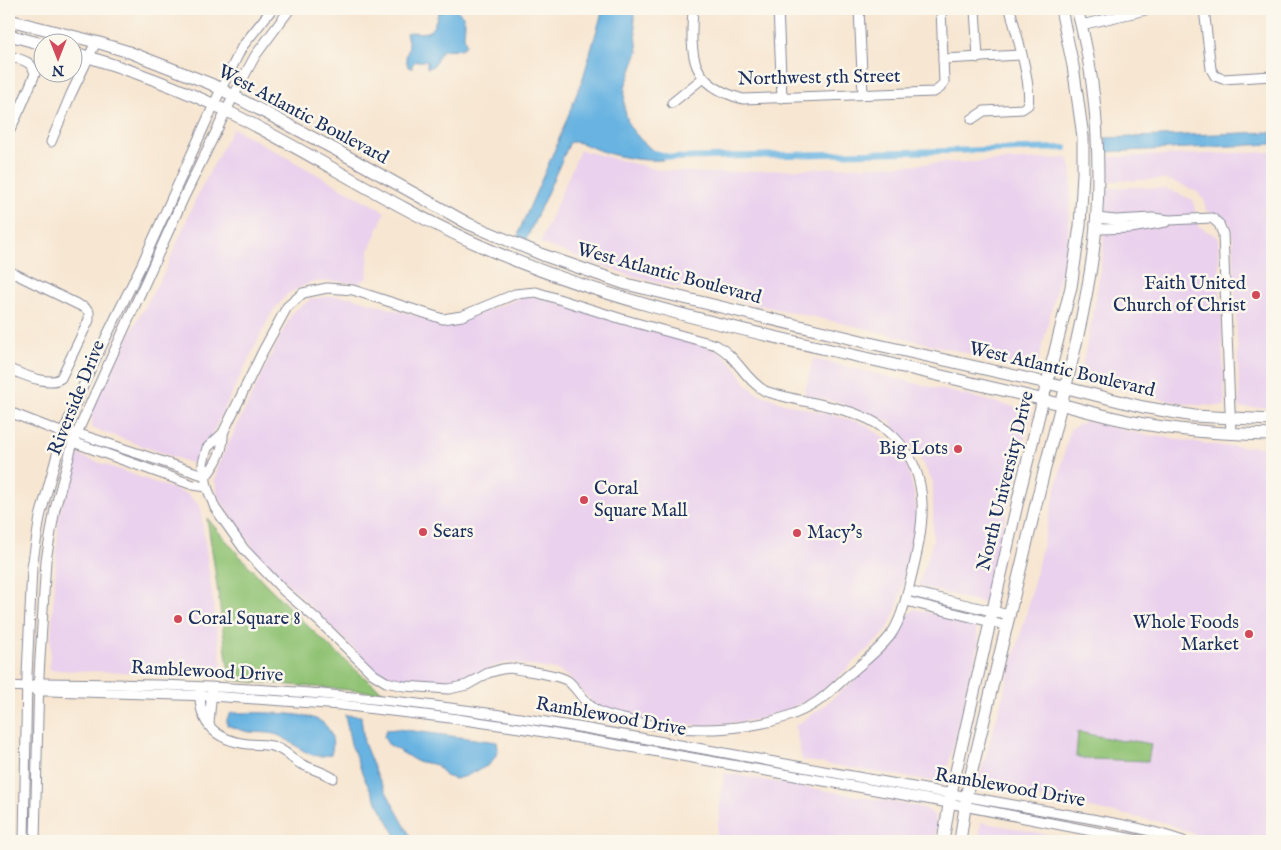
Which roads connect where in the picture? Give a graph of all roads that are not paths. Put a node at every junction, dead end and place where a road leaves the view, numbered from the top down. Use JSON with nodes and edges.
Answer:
{"nodes":[{"id":1,"x":272,"y":9,"type":"edge"},
{"id":2,"x":290,"y":9,"type":"edge"},
{"id":3,"x":694,"y":9,"type":"edge"},
{"id":4,"x":778,"y":9,"type":"edge"},
{"id":5,"x":859,"y":9,"type":"edge"},
{"id":6,"x":940,"y":9,"type":"edge"},
{"id":7,"x":975,"y":9,"type":"edge"},
{"id":8,"x":1010,"y":9,"type":"edge"},
{"id":9,"x":1062,"y":9,"type":"edge"},
{"id":10,"x":1077,"y":9,"type":"edge"},
{"id":11,"x":1150,"y":9,"type":"edge"},
{"id":12,"x":1204,"y":9,"type":"edge"},
{"id":13,"x":9,"y":20,"type":"edge"},
{"id":14,"x":1081,"y":25,"type":"junction"},
{"id":15,"x":9,"y":35,"type":"edge"},
{"id":16,"x":32,"y":41,"type":"edge"},
{"id":17,"x":96,"y":42,"type":"junction"},
{"id":18,"x":82,"y":55,"type":"edge"},
{"id":19,"x":1021,"y":55,"type":"junction"},
{"id":20,"x":9,"y":56,"type":"edge"},
{"id":21,"x":90,"y":57,"type":"junction"},
{"id":22,"x":978,"y":58,"type":"junction"},
{"id":23,"x":943,"y":59,"type":"junction"},
{"id":24,"x":1272,"y":76,"type":"edge"},
{"id":25,"x":703,"y":78,"type":"junction"},
{"id":26,"x":221,"y":89,"type":"junction"},
{"id":27,"x":863,"y":94,"type":"junction"},
{"id":28,"x":234,"y":95,"type":"junction"},
{"id":29,"x":782,"y":98,"type":"junction"},
{"id":30,"x":672,"y":102,"type":"dead end"},
{"id":31,"x":214,"y":105,"type":"junction"},
{"id":32,"x":226,"y":110,"type":"junction"},
{"id":33,"x":972,"y":119,"type":"dead end"},
{"id":34,"x":9,"y":132,"type":"edge"},
{"id":35,"x":51,"y":142,"type":"dead end"},
{"id":36,"x":1082,"y":200,"type":"junction"},
{"id":37,"x":1096,"y":221,"type":"junction"},
{"id":38,"x":1080,"y":226,"type":"junction"},
{"id":39,"x":1092,"y":254,"type":"junction"},
{"id":40,"x":9,"y":271,"type":"edge"},
{"id":41,"x":9,"y":369,"type":"edge"},
{"id":42,"x":1047,"y":383,"type":"junction"},
{"id":43,"x":1064,"y":388,"type":"junction"},
{"id":44,"x":1043,"y":400,"type":"junction"},
{"id":45,"x":1060,"y":405,"type":"junction"},
{"id":46,"x":9,"y":412,"type":"edge"},
{"id":47,"x":1230,"y":419,"type":"junction"},
{"id":48,"x":1272,"y":420,"type":"edge"},
{"id":49,"x":62,"y":433,"type":"junction"},
{"id":50,"x":223,"y":433,"type":"junction"},
{"id":51,"x":1231,"y":434,"type":"junction"},
{"id":52,"x":1272,"y":435,"type":"edge"},
{"id":53,"x":74,"y":437,"type":"junction"},
{"id":54,"x":206,"y":476,"type":"junction"},
{"id":55,"x":207,"y":487,"type":"junction"},
{"id":56,"x":908,"y":591,"type":"junction"},
{"id":57,"x":906,"y":601,"type":"junction"},
{"id":58,"x":1009,"y":614,"type":"junction"},
{"id":59,"x":992,"y":616,"type":"junction"},
{"id":60,"x":1007,"y":626,"type":"junction"},
{"id":61,"x":9,"y":686,"type":"edge"},
{"id":62,"x":200,"y":686,"type":"junction"},
{"id":63,"x":212,"y":686,"type":"junction"},
{"id":64,"x":27,"y":687,"type":"junction"},
{"id":65,"x":39,"y":687,"type":"junction"},
{"id":66,"x":200,"y":696,"type":"junction"},
{"id":67,"x":211,"y":696,"type":"junction"},
{"id":68,"x":363,"y":703,"type":"junction"},
{"id":69,"x":208,"y":722,"type":"junction"},
{"id":70,"x":333,"y":778,"type":"dead end"},
{"id":71,"x":950,"y":798,"type":"junction"},
{"id":72,"x":966,"y":802,"type":"junction"},
{"id":73,"x":24,"y":841,"type":"edge"},
{"id":74,"x":36,"y":841,"type":"edge"},
{"id":75,"x":943,"y":841,"type":"edge"},
{"id":76,"x":960,"y":841,"type":"edge"},
{"id":77,"x":1143,"y":841,"type":"edge"},
{"id":78,"x":1183,"y":841,"type":"edge"}],
"edges":[{"from":1,"to":26,"type":"street","name":"Riverside Drive"},
{"from":2,"to":28,"type":"street","name":"Riverside Drive"},
{"from":3,"to":25,"type":"street"},
{"from":4,"to":29,"type":"street"},
{"from":5,"to":27,"type":"street"},
{"from":6,"to":23,"type":"street"},
{"from":7,"to":22,"type":"street"},
{"from":8,"to":19,"type":"street"},
{"from":9,"to":14,"type":"main road"},
{"from":9,"to":36,"type":"main road","name":"North University Drive"},
{"from":10,"to":14,"type":"main road","name":"North University Drive"},
{"from":11,"to":14,"type":"street"},
{"from":12,"to":24,"type":"street"},
{"from":13,"to":17,"type":"main road","name":"West Atlantic Boulevard"},
{"from":14,"to":37,"type":"main road","name":"North University Drive"},
{"from":15,"to":16,"type":"main road"},
{"from":17,"to":21,"type":"street"},
{"from":17,"to":26,"type":"main road","name":"West Atlantic Boulevard"},
{"from":18,"to":21,"type":"main road","name":"West Atlantic Boulevard"},
{"from":19,"to":22,"type":"street"},
{"from":19,"to":33,"type":"street"},
{"from":20,"to":34,"type":"street"},
{"from":21,"to":31,"type":"main road","name":"West Atlantic Boulevard"},
{"from":21,"to":35,"type":"street"},
{"from":22,"to":23,"type":"street"},
{"from":23,"to":27,"type":"street","name":"Northwest 5th Street"},
{"from":25,"to":29,"type":"street","name":"Northwest 5th Street"},
{"from":25,"to":30,"type":"street"},
{"from":26,"to":28,"type":"main road","name":"West Atlantic Boulevard"},
{"from":26,"to":31,"type":"street","name":"Riverside Drive"},
{"from":27,"to":29,"type":"street","name":"Northwest 5th Street"},
{"from":28,"to":32,"type":"street","name":"Riverside Drive"},
{"from":28,"to":42,"type":"main road","name":"West Atlantic Boulevard"},
{"from":31,"to":32,"type":"main road","name":"West Atlantic Boulevard"},
{"from":31,"to":49,"type":"street","name":"Riverside Drive"},
{"from":32,"to":44,"type":"main road","name":"West Atlantic Boulevard"},
{"from":32,"to":53,"type":"street","name":"Riverside Drive"},
{"from":36,"to":37,"type":"main road"},
{"from":36,"to":38,"type":"main road","name":"North University Drive"},
{"from":37,"to":39,"type":"main road","name":"North University Drive"},
{"from":37,"to":47,"type":"street"},
{"from":38,"to":39,"type":"main road"},
{"from":38,"to":42,"type":"main road","name":"North University Drive"},
{"from":39,"to":43,"type":"main road","name":"North University Drive"},
{"from":40,"to":41,"type":"street"},
{"from":42,"to":43,"type":"main road","name":"West Atlantic Boulevard"},
{"from":42,"to":44,"type":"main road","name":"North University Drive"},
{"from":43,"to":45,"type":"main road","name":"North University Drive"},
{"from":43,"to":47,"type":"main road","name":"West Atlantic Boulevard"},
{"from":44,"to":45,"type":"main road","name":"West Atlantic Boulevard"},
{"from":44,"to":59,"type":"main road","name":"North University Drive"},
{"from":45,"to":51,"type":"main road","name":"West Atlantic Boulevard"},
{"from":45,"to":58,"type":"main road","name":"North University Drive"},
{"from":46,"to":49,"type":"street"},
{"from":47,"to":48,"type":"main road","name":"West Atlantic Boulevard"},
{"from":47,"to":51,"type":"street"},
{"from":49,"to":53,"type":"street"},
{"from":49,"to":64,"type":"street","name":"Riverside Drive"},
{"from":50,"to":54,"type":"street"},
{"from":50,"to":54,"type":"street"},
{"from":50,"to":56,"type":"street"},
{"from":51,"to":52,"type":"main road","name":"West Atlantic Boulevard"},
{"from":53,"to":54,"type":"street"},
{"from":53,"to":55,"type":"street"},
{"from":53,"to":65,"type":"street","name":"Riverside Drive"},
{"from":54,"to":55,"type":"street"},
{"from":55,"to":57,"type":"street"},
{"from":56,"to":57,"type":"street"},
{"from":56,"to":59,"type":"street"},
{"from":57,"to":59,"type":"street"},
{"from":58,"to":59,"type":"street"},
{"from":58,"to":60,"type":"main road","name":"North University Drive"},
{"from":59,"to":60,"type":"street"},
{"from":59,"to":71,"type":"main road","name":"North University Drive"},
{"from":60,"to":72,"type":"main road","name":"North University Drive"},
{"from":61,"to":64,"type":"street","name":"Ramblewood Drive"},
{"from":62,"to":63,"type":"street","name":"Ramblewood Drive"},
{"from":62,"to":65,"type":"street","name":"Ramblewood Drive"},
{"from":62,"to":66,"type":"street"},
{"from":63,"to":67,"type":"street"},
{"from":63,"to":68,"type":"street","name":"Ramblewood Drive"},
{"from":64,"to":65,"type":"street","name":"Ramblewood Drive"},
{"from":64,"to":73,"type":"street","name":"Riverside Drive"},
{"from":65,"to":66,"type":"street","name":"Ramblewood Drive"},
{"from":65,"to":74,"type":"street","name":"Riverside Drive"},
{"from":66,"to":67,"type":"street","name":"Ramblewood Drive"},
{"from":66,"to":69,"type":"street"},
{"from":67,"to":68,"type":"street","name":"Ramblewood Drive"},
{"from":67,"to":69,"type":"street"},
{"from":68,"to":71,"type":"street","name":"Ramblewood Drive"},
{"from":69,"to":70,"type":"street"},
{"from":71,"to":72,"type":"street","name":"Ramblewood Drive"},
{"from":71,"to":75,"type":"main road","name":"North University Drive"},
{"from":72,"to":76,"type":"main road","name":"North University Drive"},
{"from":72,"to":77,"type":"street","name":"Ramblewood Drive"},
{"from":72,"to":78,"type":"street","name":"Ramblewood Drive"}]}
